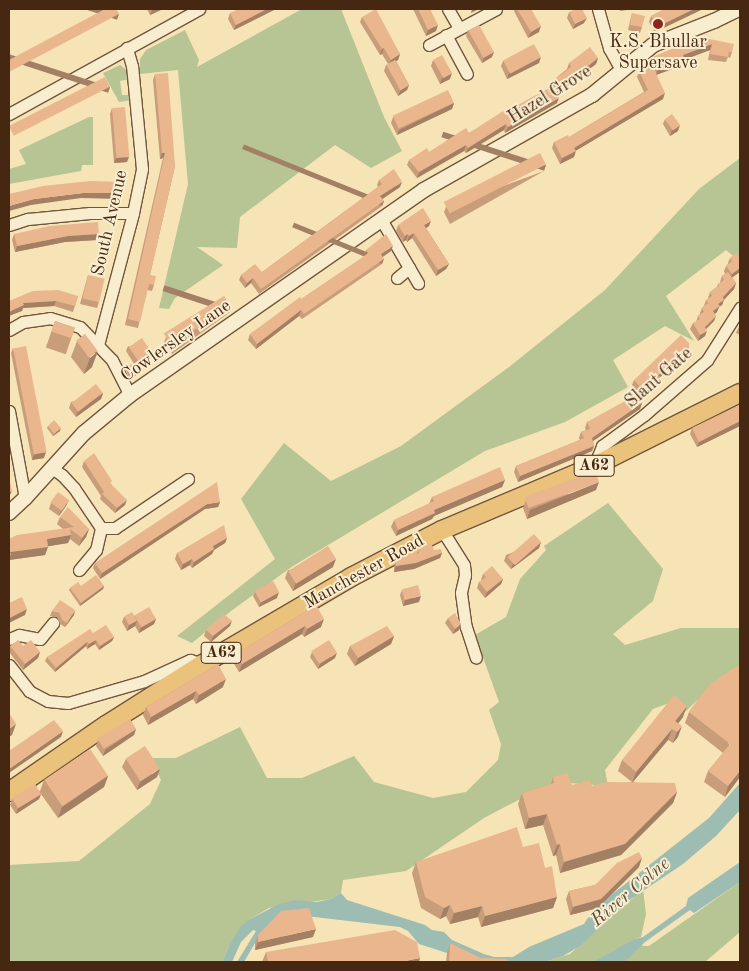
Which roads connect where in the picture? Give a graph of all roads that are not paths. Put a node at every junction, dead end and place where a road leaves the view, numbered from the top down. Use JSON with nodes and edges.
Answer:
{"nodes":[{"id":1,"x":198,"y":9,"type":"edge"},
{"id":2,"x":448,"y":9,"type":"edge"},
{"id":3,"x":496,"y":9,"type":"edge"},
{"id":4,"x":598,"y":9,"type":"edge"},
{"id":5,"x":739,"y":9,"type":"edge"},
{"id":6,"x":459,"y":28,"type":"junction"},
{"id":7,"x":446,"y":35,"type":"junction"},
{"id":8,"x":429,"y":45,"type":"dead end"},
{"id":9,"x":127,"y":48,"type":"junction"},
{"id":10,"x":621,"y":70,"type":"junction"},
{"id":11,"x":467,"y":74,"type":"dead end"},
{"id":12,"x":9,"y":114,"type":"edge"},
{"id":13,"x":133,"y":213,"type":"junction"},
{"id":14,"x":382,"y":221,"type":"junction"},
{"id":15,"x":9,"y":225,"type":"edge"},
{"id":16,"x":409,"y":268,"type":"junction"},
{"id":17,"x":397,"y":278,"type":"dead end"},
{"id":18,"x":418,"y":283,"type":"dead end"},
{"id":19,"x":740,"y":308,"type":"edge"},
{"id":20,"x":9,"y":330,"type":"edge"},
{"id":21,"x":98,"y":345,"type":"junction"},
{"id":22,"x":740,"y":393,"type":"edge"},
{"id":23,"x":130,"y":395,"type":"junction"},
{"id":24,"x":9,"y":411,"type":"edge"},
{"id":25,"x":594,"y":466,"type":"junction"},
{"id":26,"x":52,"y":468,"type":"junction"},
{"id":27,"x":188,"y":478,"type":"dead end"},
{"id":28,"x":25,"y":498,"type":"junction"},
{"id":29,"x":9,"y":513,"type":"edge"},
{"id":30,"x":101,"y":528,"type":"junction"},
{"id":31,"x":442,"y":530,"type":"junction"},
{"id":32,"x":79,"y":570,"type":"dead end"},
{"id":33,"x":53,"y":623,"type":"dead end"},
{"id":34,"x":9,"y":639,"type":"edge"},
{"id":35,"x":476,"y":656,"type":"dead end"},
{"id":36,"x":203,"y":664,"type":"junction"},
{"id":37,"x":9,"y":665,"type":"edge"},
{"id":38,"x":9,"y":792,"type":"edge"}],
"edges":[{"from":1,"to":9,"type":"street"},
{"from":2,"to":6,"type":"street"},
{"from":3,"to":6,"type":"street"},
{"from":4,"to":10,"type":"street"},
{"from":5,"to":10,"type":"street","name":"Hazel Grove"},
{"from":6,"to":7,"type":"street"},
{"from":7,"to":8,"type":"street"},
{"from":7,"to":11,"type":"street"},
{"from":9,"to":12,"type":"street"},
{"from":9,"to":13,"type":"street","name":"South Avenue"},
{"from":10,"to":14,"type":"street","name":"Hazel Grove"},
{"from":13,"to":15,"type":"street"},
{"from":13,"to":21,"type":"street","name":"South Avenue"},
{"from":14,"to":16,"type":"street"},
{"from":14,"to":23,"type":"street","name":"Cowlersley Lane"},
{"from":16,"to":17,"type":"street"},
{"from":16,"to":18,"type":"street"},
{"from":19,"to":25,"type":"street","name":"Slant Gate"},
{"from":20,"to":21,"type":"street"},
{"from":21,"to":23,"type":"street"},
{"from":22,"to":25,"type":"main road","name":"Manchester Road","number":"A62"},
{"from":23,"to":26,"type":"street","name":"Cowlersley Lane"},
{"from":24,"to":28,"type":"street"},
{"from":25,"to":31,"type":"main road","name":"Manchester Road","number":"A62"},
{"from":26,"to":28,"type":"street","name":"Cowlersley Lane"},
{"from":26,"to":30,"type":"street"},
{"from":27,"to":30,"type":"street"},
{"from":28,"to":29,"type":"street","name":"Cowlersley Lane"},
{"from":30,"to":32,"type":"street"},
{"from":31,"to":35,"type":"street"},
{"from":31,"to":36,"type":"main road","name":"Manchester Road","number":"A62"},
{"from":33,"to":34,"type":"street"},
{"from":36,"to":37,"type":"street"},
{"from":36,"to":38,"type":"main road","name":"Manchester Road","number":"A62"}]}
